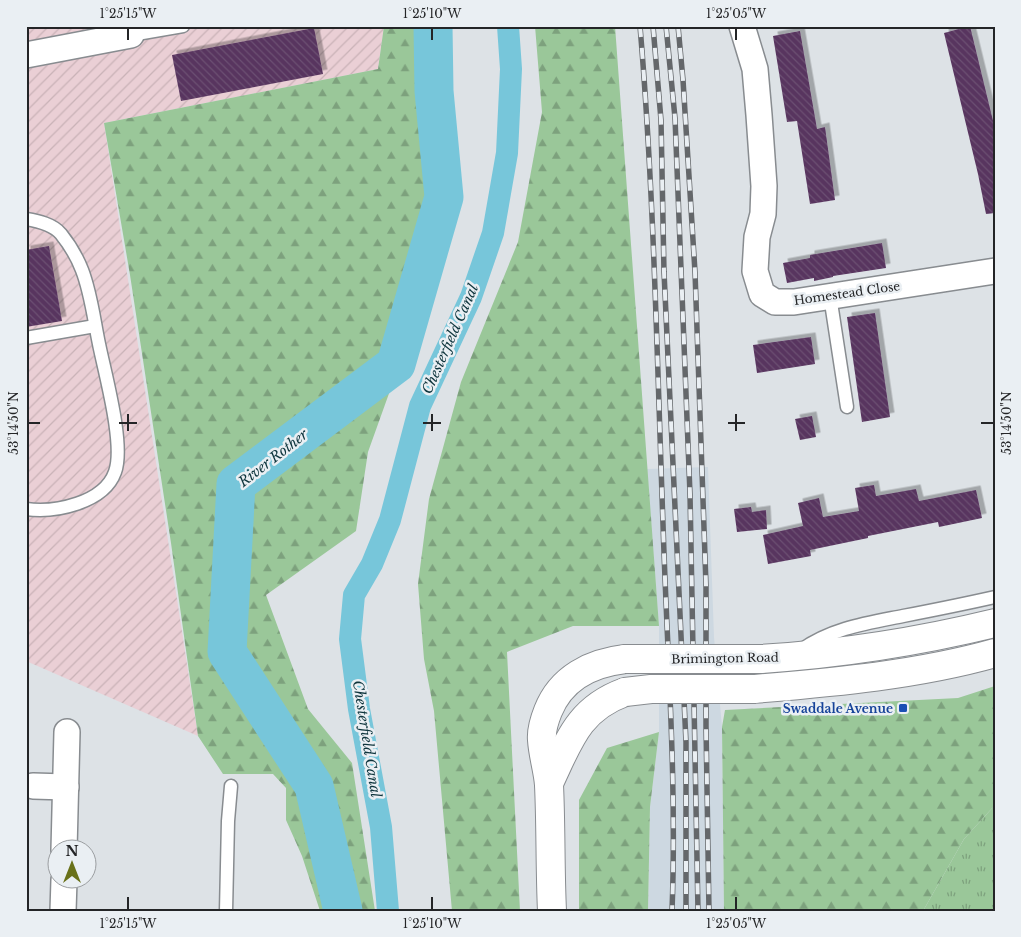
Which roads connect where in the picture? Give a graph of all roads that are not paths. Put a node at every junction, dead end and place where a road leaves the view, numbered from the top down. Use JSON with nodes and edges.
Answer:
{"nodes":[{"id":1,"x":182,"y":26,"type":"edge"},
{"id":2,"x":742,"y":26,"type":"edge"},
{"id":3,"x":130,"y":31,"type":"edge"},
{"id":4,"x":26,"y":55,"type":"edge"},
{"id":5,"x":26,"y":220,"type":"edge"},
{"id":6,"x":995,"y":271,"type":"edge"},
{"id":7,"x":830,"y":296,"type":"junction"},
{"id":8,"x":96,"y":326,"type":"junction"},
{"id":9,"x":26,"y":338,"type":"edge"},
{"id":10,"x":847,"y":407,"type":"dead end"},
{"id":11,"x":26,"y":509,"type":"edge"},
{"id":12,"x":995,"y":597,"type":"edge"},
{"id":13,"x":995,"y":623,"type":"edge"},
{"id":14,"x":995,"y":653,"type":"edge"},
{"id":15,"x":791,"y":657,"type":"junction"},
{"id":16,"x":67,"y":732,"type":"dead end"},
{"id":17,"x":549,"y":784,"type":"junction"},
{"id":18,"x":30,"y":785,"type":"edge"},
{"id":19,"x":231,"y":786,"type":"dead end"},
{"id":20,"x":66,"y":787,"type":"junction"},
{"id":21,"x":64,"y":840,"type":"edge"},
{"id":22,"x":64,"y":890,"type":"edge"},
{"id":23,"x":63,"y":911,"type":"edge"},
{"id":24,"x":226,"y":911,"type":"edge"},
{"id":25,"x":552,"y":911,"type":"edge"}],
"edges":[{"from":1,"to":3,"type":"lane"},
{"from":2,"to":7,"type":"street","name":"Homestead Close"},
{"from":3,"to":4,"type":"street"},
{"from":5,"to":8,"type":"lane"},
{"from":6,"to":7,"type":"street","name":"Homestead Close"},
{"from":7,"to":10,"type":"lane"},
{"from":8,"to":9,"type":"lane"},
{"from":8,"to":11,"type":"lane"},
{"from":12,"to":15,"type":"lane"},
{"from":13,"to":15,"type":"main road","name":"Brimington Road"},
{"from":14,"to":17,"type":"main road","name":"Brimington Road","bridge":true},
{"from":15,"to":17,"type":"main road","name":"Brimington Road","bridge":true},
{"from":16,"to":20,"type":"street"},
{"from":17,"to":25,"type":"main road","name":"Brimington Road"},
{"from":18,"to":20,"type":"street"},
{"from":19,"to":24,"type":"lane"},
{"from":20,"to":21,"type":"street"},
{"from":22,"to":23,"type":"street"}]}
